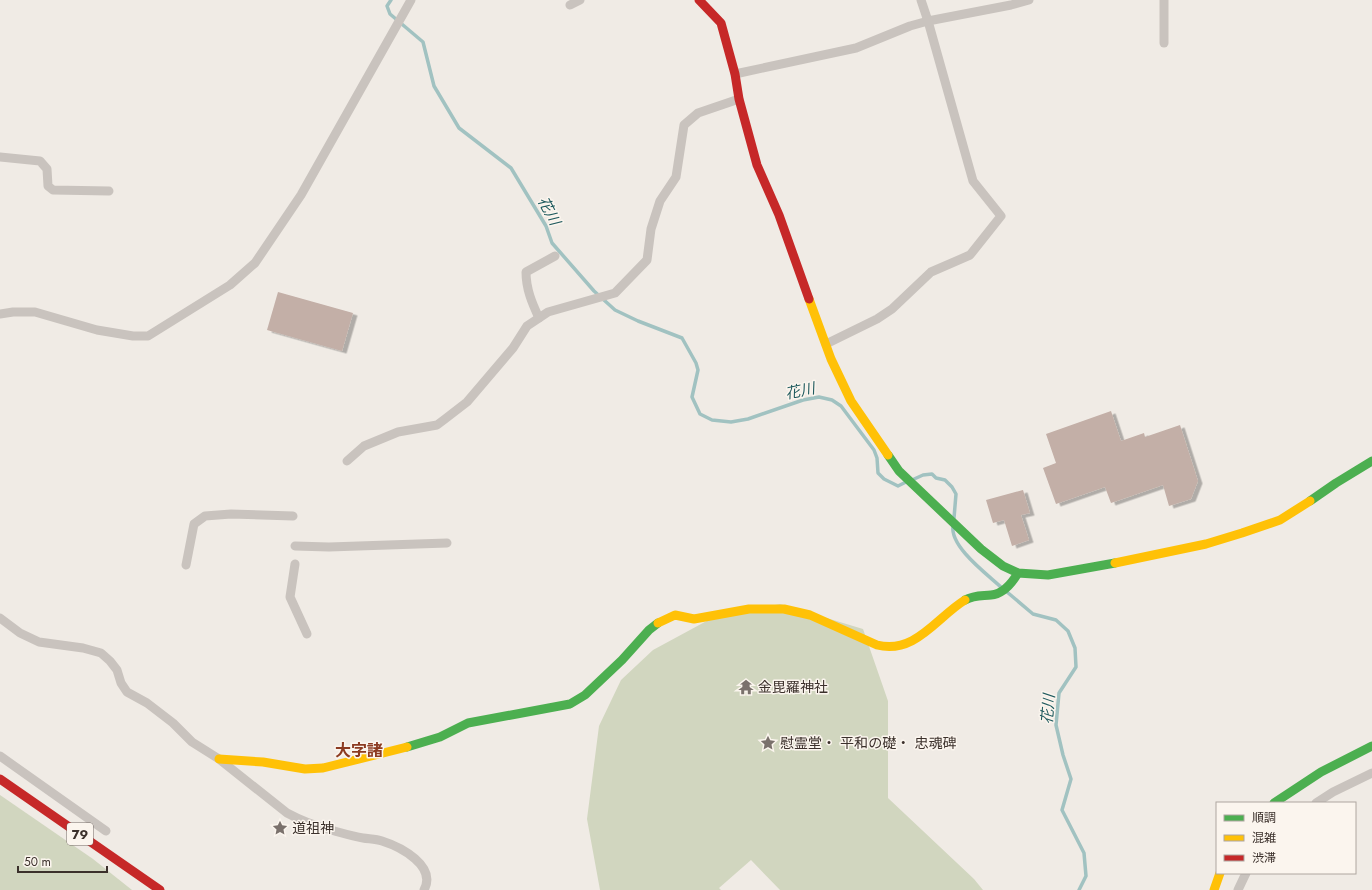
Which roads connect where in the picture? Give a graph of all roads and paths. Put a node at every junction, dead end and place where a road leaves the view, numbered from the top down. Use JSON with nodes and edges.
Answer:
{"nodes":[{"id":1,"x":411,"y":0,"type":"edge"},
{"id":2,"x":580,"y":0,"type":"edge"},
{"id":3,"x":699,"y":0,"type":"edge"},
{"id":4,"x":921,"y":0,"type":"edge"},
{"id":5,"x":1029,"y":0,"type":"edge"},
{"id":6,"x":1164,"y":0,"type":"edge"},
{"id":7,"x":570,"y":5,"type":"dead end"},
{"id":8,"x":928,"y":21,"type":"junction"},
{"id":9,"x":1164,"y":43,"type":"dead end"},
{"id":10,"x":735,"y":74,"type":"junction"},
{"id":11,"x":739,"y":99,"type":"junction"},
{"id":12,"x":0,"y":157,"type":"edge"},
{"id":13,"x":109,"y":191,"type":"dead end"},
{"id":14,"x":555,"y":256,"type":"dead end"},
{"id":15,"x":0,"y":314,"type":"edge"},
{"id":16,"x":540,"y":318,"type":"junction"},
{"id":17,"x":826,"y":344,"type":"junction"},
{"id":18,"x":347,"y":460,"type":"dead end"},
{"id":19,"x":1372,"y":460,"type":"edge"},
{"id":20,"x":293,"y":516,"type":"dead end"},
{"id":21,"x":446,"y":543,"type":"dead end"},
{"id":22,"x":295,"y":546,"type":"dead end"},
{"id":23,"x":295,"y":564,"type":"dead end"},
{"id":24,"x":186,"y":565,"type":"dead end"},
{"id":25,"x":1018,"y":573,"type":"junction"},
{"id":26,"x":0,"y":618,"type":"edge"},
{"id":27,"x":307,"y":634,"type":"dead end"},
{"id":28,"x":1372,"y":746,"type":"edge"},
{"id":29,"x":0,"y":756,"type":"edge"},
{"id":30,"x":219,"y":759,"type":"junction"},
{"id":31,"x":1372,"y":773,"type":"edge"},
{"id":32,"x":0,"y":779,"type":"edge"},
{"id":33,"x":1275,"y":802,"type":"edge"},
{"id":34,"x":1318,"y":802,"type":"edge"},
{"id":35,"x":106,"y":832,"type":"dead end"},
{"id":36,"x":1220,"y":874,"type":"edge"},
{"id":37,"x":1246,"y":874,"type":"edge"},
{"id":38,"x":160,"y":890,"type":"edge"},
{"id":39,"x":424,"y":890,"type":"edge"},
{"id":40,"x":1214,"y":890,"type":"edge"},
{"id":41,"x":1238,"y":890,"type":"edge"}],
"edges":[{"from":1,"to":15,"type":"street"},
{"from":2,"to":7,"type":"street"},
{"from":3,"to":10,"type":"street"},
{"from":4,"to":8,"type":"street"},
{"from":5,"to":8,"type":"street"},
{"from":6,"to":9,"type":"street"},
{"from":8,"to":10,"type":"street"},
{"from":8,"to":17,"type":"street"},
{"from":10,"to":11,"type":"street"},
{"from":11,"to":16,"type":"street"},
{"from":11,"to":17,"type":"street"},
{"from":12,"to":13,"type":"street"},
{"from":14,"to":16,"type":"street"},
{"from":16,"to":18,"type":"street"},
{"from":17,"to":25,"type":"street"},
{"from":19,"to":25,"type":"street"},
{"from":20,"to":24,"type":"street"},
{"from":21,"to":22,"type":"street"},
{"from":23,"to":27,"type":"street"},
{"from":25,"to":30,"type":"street"},
{"from":26,"to":30,"type":"street"},
{"from":28,"to":33,"type":"street"},
{"from":29,"to":35,"type":"street"},
{"from":30,"to":39,"type":"street"},
{"from":31,"to":34,"type":"street"},
{"from":32,"to":38,"type":"street","number":"79"},
{"from":36,"to":40,"type":"street"},
{"from":37,"to":41,"type":"street"}]}
